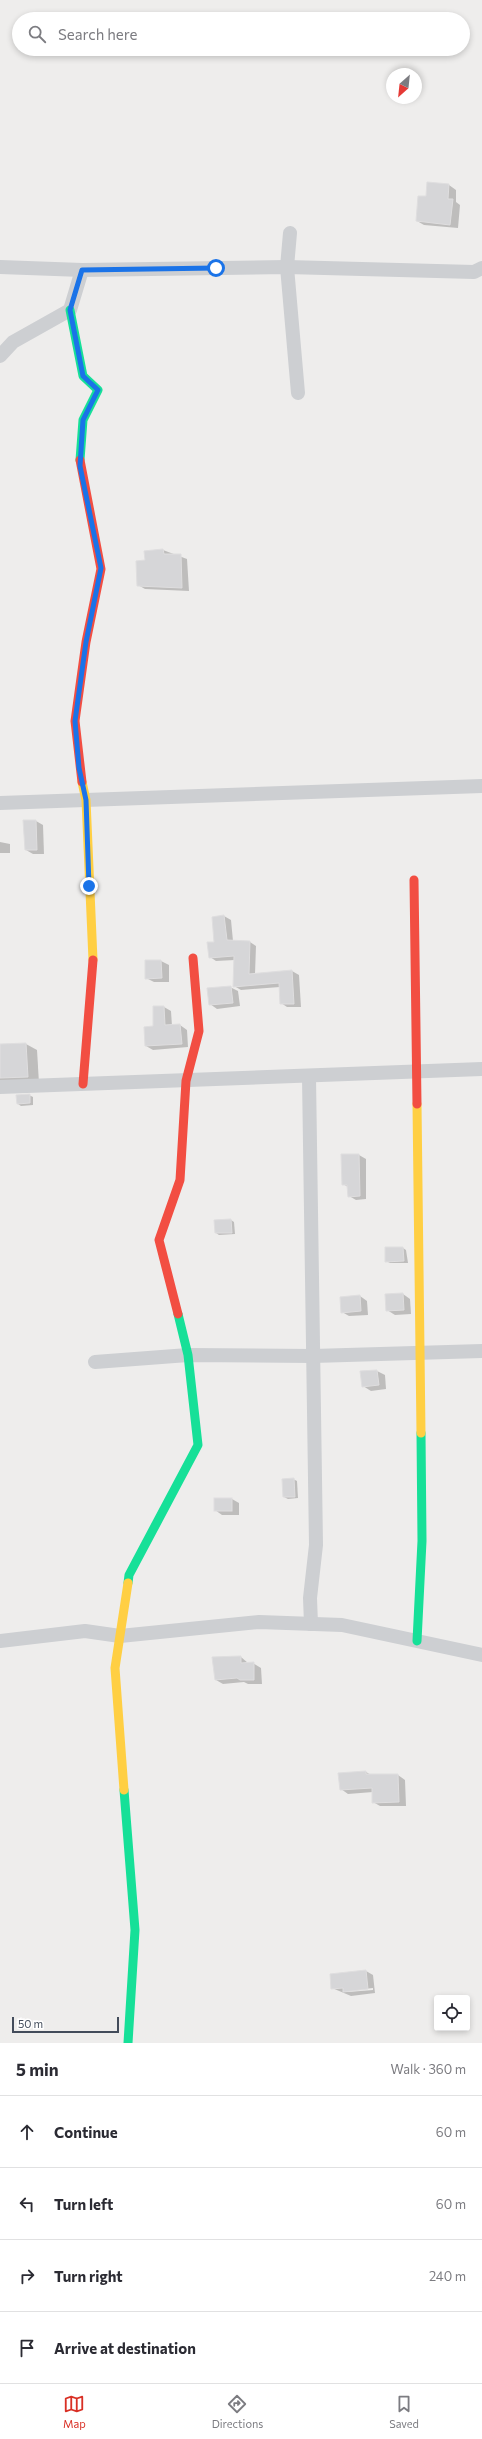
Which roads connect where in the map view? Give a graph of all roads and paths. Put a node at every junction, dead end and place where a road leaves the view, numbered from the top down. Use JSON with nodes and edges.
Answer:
{"nodes":[{"id":1,"x":290,"y":233,"type":"dead end"},
{"id":2,"x":0,"y":267,"type":"edge"},
{"id":3,"x":287,"y":267,"type":"junction"},
{"id":4,"x":482,"y":268,"type":"edge"},
{"id":5,"x":82,"y":270,"type":"junction"},
{"id":6,"x":70,"y":310,"type":"junction"},
{"id":7,"x":0,"y":356,"type":"edge"},
{"id":8,"x":298,"y":393,"type":"dead end"},
{"id":9,"x":482,"y":786,"type":"edge"},
{"id":10,"x":86,"y":800,"type":"junction"},
{"id":11,"x":0,"y":803,"type":"edge"},
{"id":12,"x":414,"y":880,"type":"dead end"},
{"id":13,"x":194,"y":958,"type":"dead end"},
{"id":14,"x":482,"y":1069,"type":"edge"},
{"id":15,"x":416,"y":1072,"type":"junction"},
{"id":16,"x":309,"y":1077,"type":"junction"},
{"id":17,"x":186,"y":1081,"type":"junction"},
{"id":18,"x":83,"y":1084,"type":"junction"},
{"id":19,"x":0,"y":1087,"type":"edge"},
{"id":20,"x":482,"y":1351,"type":"edge"},
{"id":21,"x":420,"y":1353,"type":"junction"},
{"id":22,"x":188,"y":1355,"type":"junction"},
{"id":23,"x":313,"y":1356,"type":"junction"},
{"id":24,"x":95,"y":1362,"type":"dead end"},
{"id":25,"x":310,"y":1624,"type":"junction"},
{"id":26,"x":120,"y":1636,"type":"junction"},
{"id":27,"x":0,"y":1641,"type":"edge"},
{"id":28,"x":417,"y":1641,"type":"junction"},
{"id":29,"x":482,"y":1655,"type":"edge"},
{"id":30,"x":128,"y":2043,"type":"edge"}],
"edges":[{"from":1,"to":3,"type":"street"},
{"from":2,"to":5,"type":"street"},
{"from":3,"to":4,"type":"street"},
{"from":3,"to":5,"type":"street"},
{"from":3,"to":8,"type":"street"},
{"from":5,"to":6,"type":"street"},
{"from":6,"to":7,"type":"street"},
{"from":6,"to":10,"type":"street"},
{"from":9,"to":10,"type":"street"},
{"from":10,"to":11,"type":"street"},
{"from":10,"to":18,"type":"street"},
{"from":12,"to":15,"type":"street"},
{"from":13,"to":17,"type":"street"},
{"from":14,"to":15,"type":"street"},
{"from":15,"to":16,"type":"street"},
{"from":15,"to":21,"type":"street"},
{"from":16,"to":17,"type":"street"},
{"from":16,"to":23,"type":"street"},
{"from":17,"to":18,"type":"street"},
{"from":17,"to":22,"type":"street"},
{"from":18,"to":19,"type":"street"},
{"from":20,"to":21,"type":"street"},
{"from":21,"to":23,"type":"street"},
{"from":21,"to":28,"type":"street"},
{"from":22,"to":23,"type":"street"},
{"from":22,"to":24,"type":"street"},
{"from":22,"to":26,"type":"street"},
{"from":23,"to":25,"type":"street"},
{"from":25,"to":26,"type":"street"},
{"from":25,"to":28,"type":"street"},
{"from":26,"to":27,"type":"street"},
{"from":26,"to":30,"type":"street"},
{"from":28,"to":29,"type":"street"}]}
